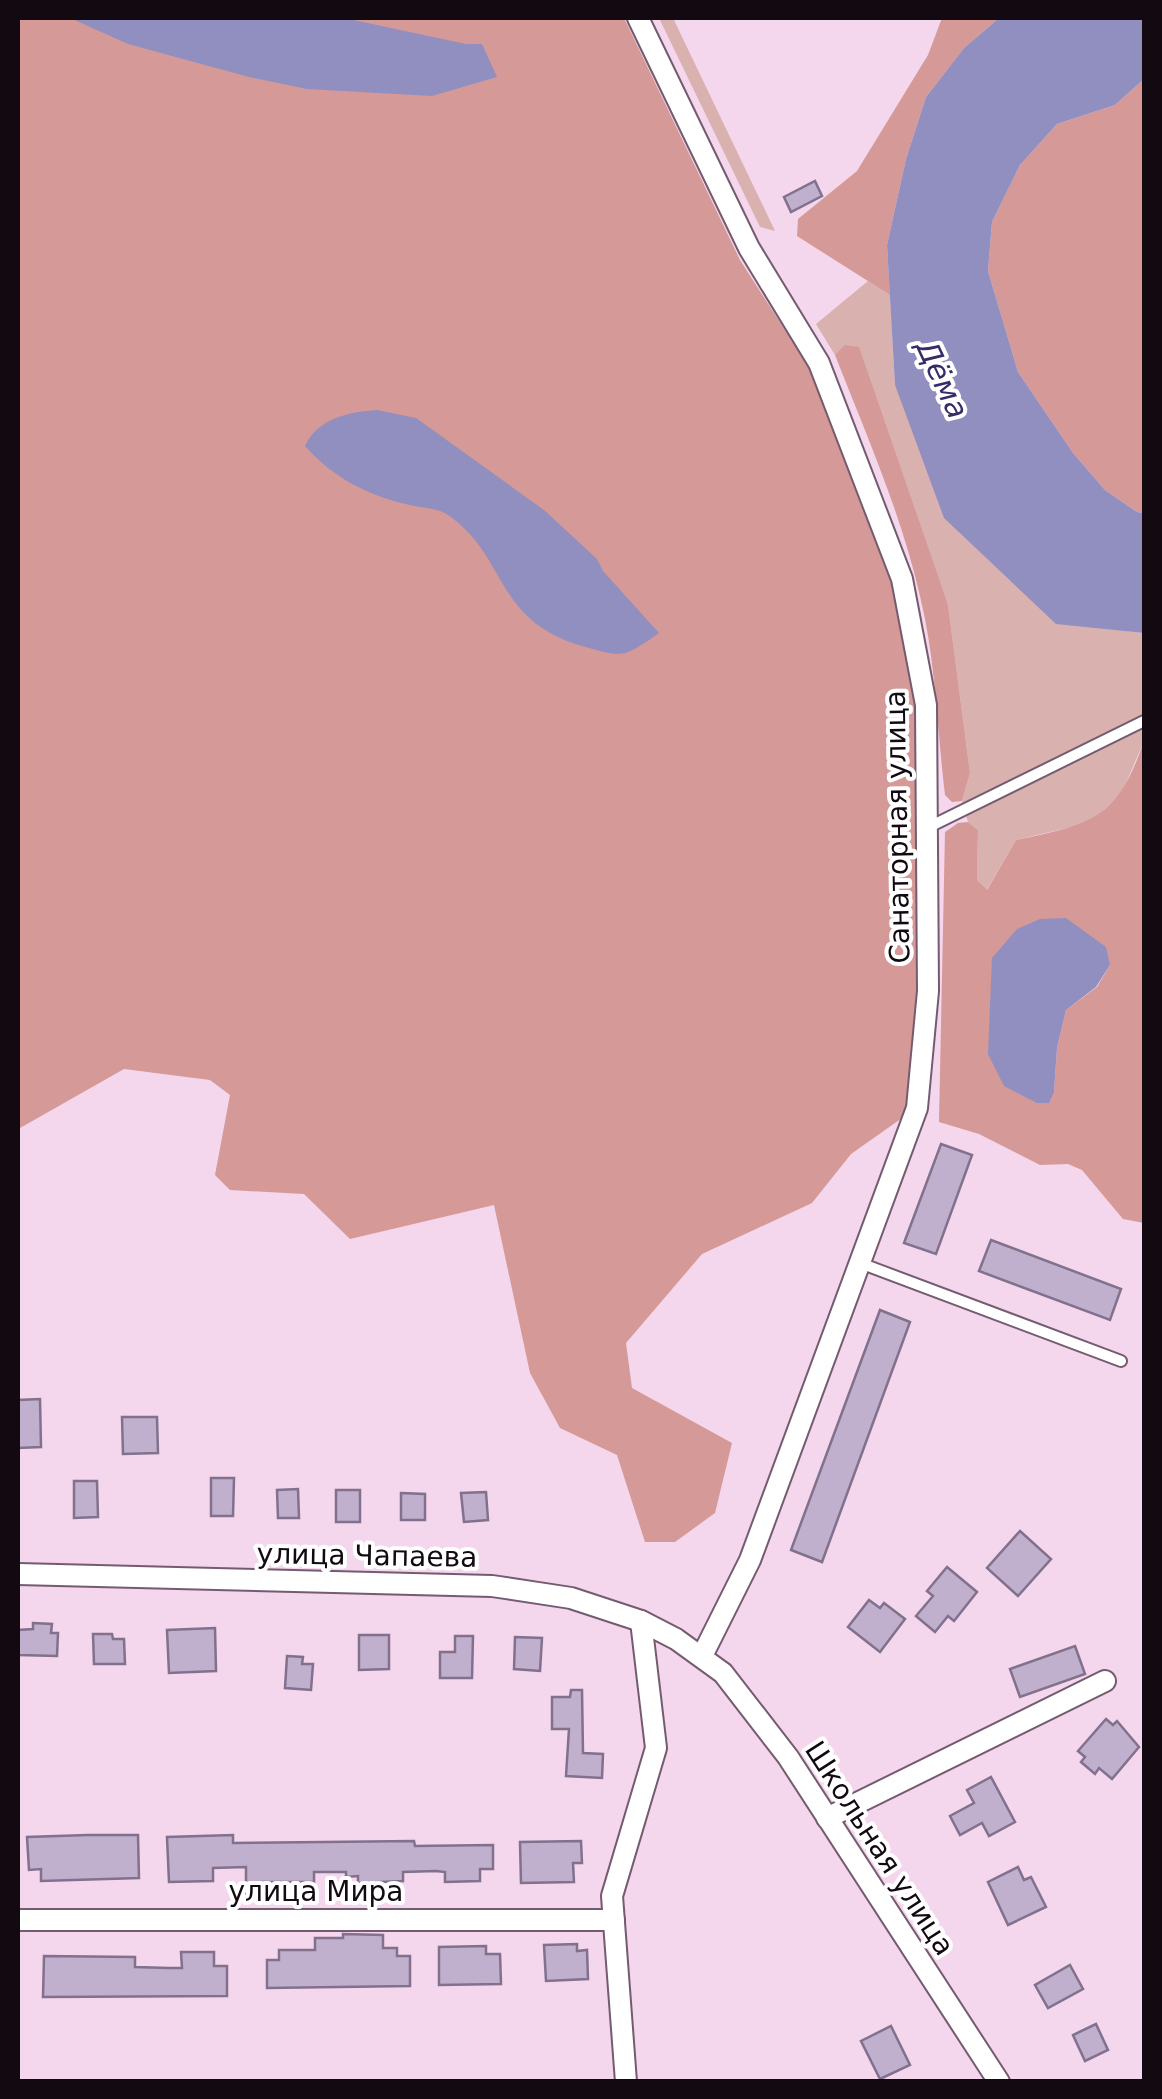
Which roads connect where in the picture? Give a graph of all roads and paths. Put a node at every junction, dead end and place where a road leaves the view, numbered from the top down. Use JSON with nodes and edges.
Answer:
{"nodes":[{"id":1,"x":638,"y":18,"type":"edge"},
{"id":2,"x":1144,"y":722,"type":"edge"},
{"id":3,"x":928,"y":828,"type":"junction"},
{"id":4,"x":860,"y":1263,"type":"junction"},
{"id":5,"x":1120,"y":1361,"type":"dead end"},
{"id":6,"x":18,"y":1574,"type":"edge"},
{"id":7,"x":642,"y":1621,"type":"junction"},
{"id":8,"x":702,"y":1656,"type":"junction"},
{"id":9,"x":1105,"y":1681,"type":"dead end"},
{"id":10,"x":827,"y":1818,"type":"junction"},
{"id":11,"x":18,"y":1920,"type":"edge"},
{"id":12,"x":614,"y":1920,"type":"junction"},
{"id":13,"x":626,"y":2082,"type":"edge"},
{"id":14,"x":999,"y":2082,"type":"edge"}],
"edges":[{"from":1,"to":3,"type":"street","name":"Санаторная улица"},
{"from":2,"to":3,"type":"lane"},
{"from":3,"to":4,"type":"street","name":"Санаторная улица"},
{"from":4,"to":5,"type":"lane"},
{"from":4,"to":8,"type":"street","name":"Санаторная улица"},
{"from":6,"to":7,"type":"street","name":"улица Чапаева"},
{"from":7,"to":8,"type":"street","name":"улица Чапаева"},
{"from":7,"to":12,"type":"street"},
{"from":8,"to":10,"type":"street","name":"Школьная улица"},
{"from":9,"to":10,"type":"street"},
{"from":10,"to":14,"type":"street","name":"Школьная улица"},
{"from":11,"to":12,"type":"street","name":"улица Мира"},
{"from":12,"to":13,"type":"street"}]}
